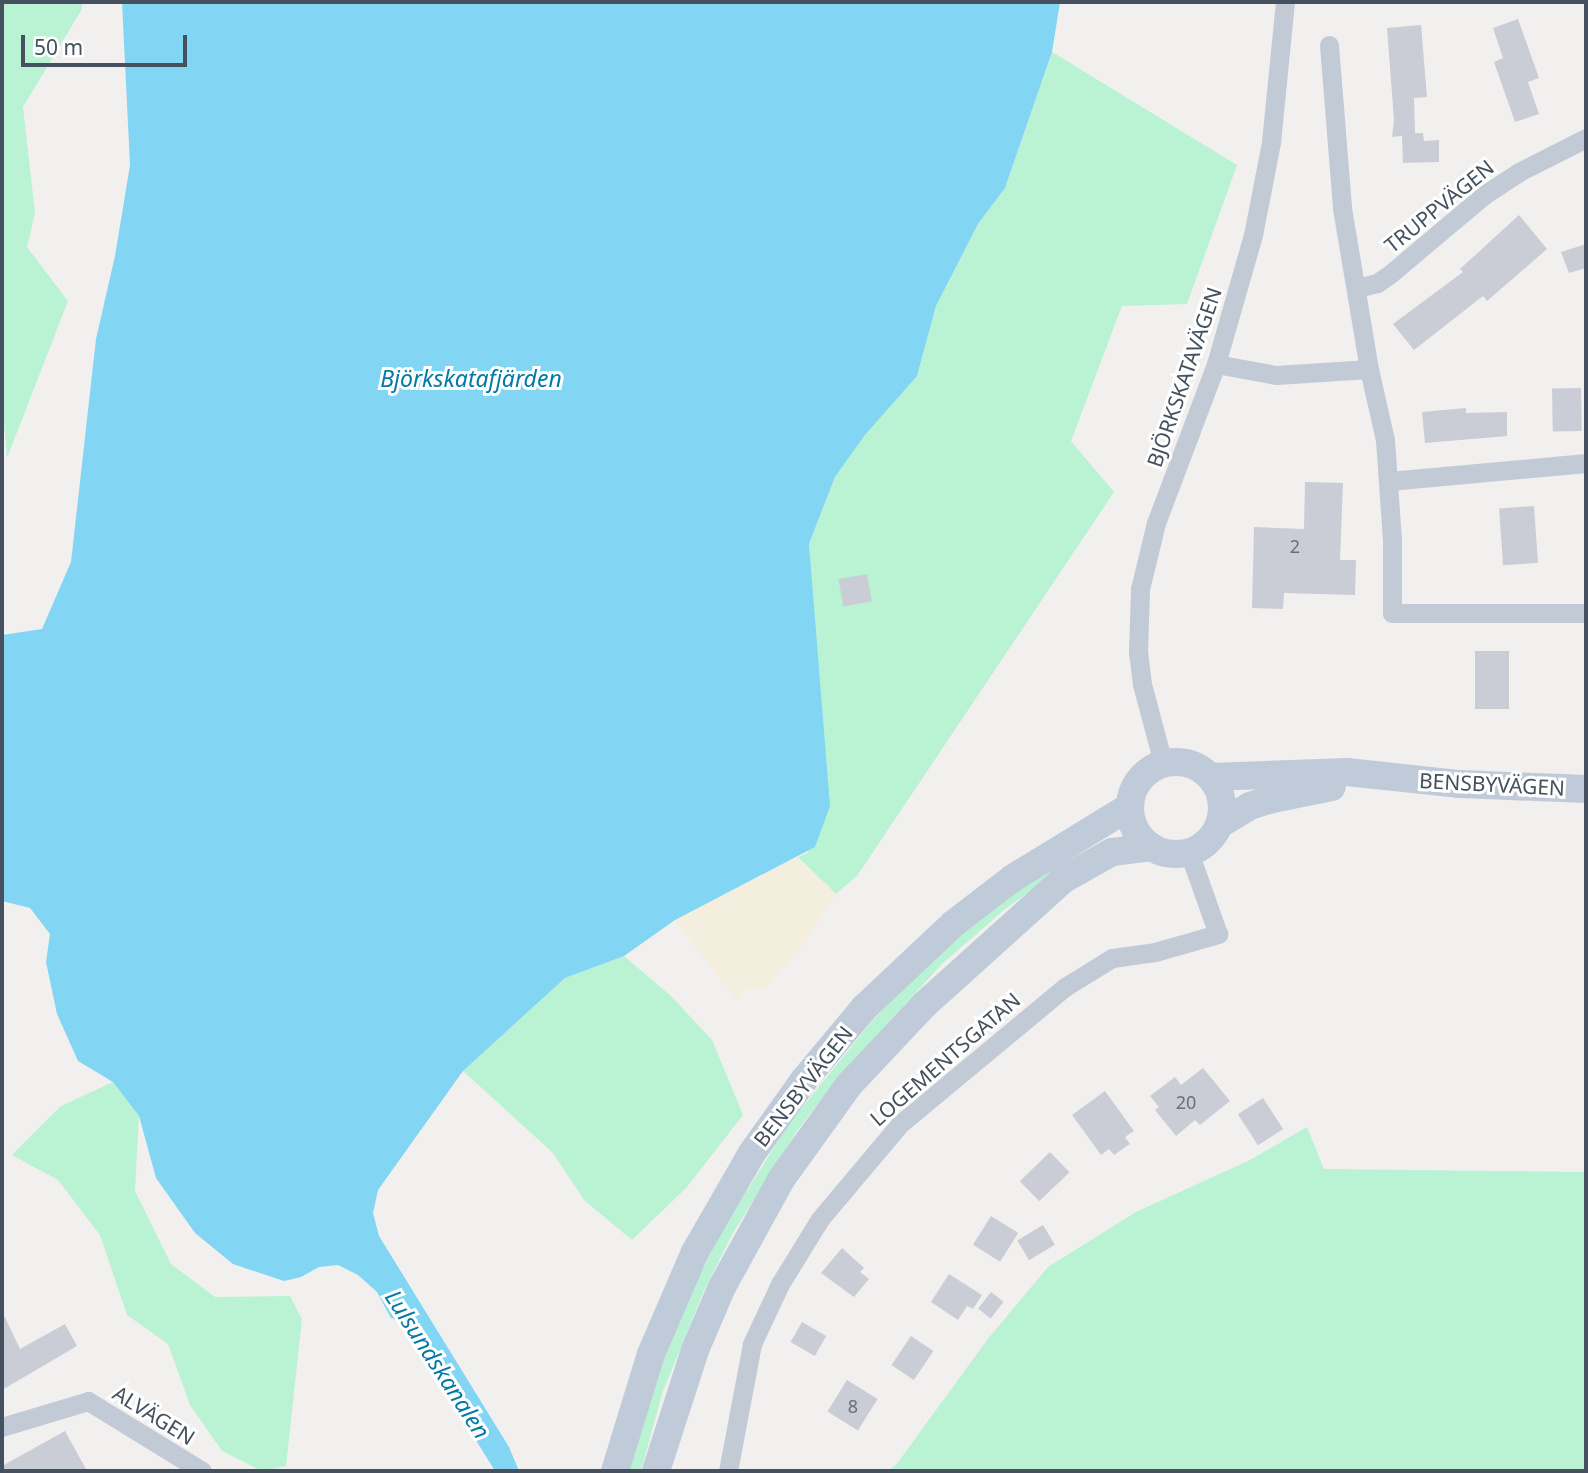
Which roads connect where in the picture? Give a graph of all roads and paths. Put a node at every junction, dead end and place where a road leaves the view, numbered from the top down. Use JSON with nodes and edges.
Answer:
{"nodes":[{"id":1,"x":1285,"y":2,"type":"edge"},
{"id":2,"x":1329,"y":45,"type":"dead end"},
{"id":3,"x":1586,"y":138,"type":"edge"},
{"id":4,"x":1357,"y":288,"type":"junction"},
{"id":5,"x":1216,"y":364,"type":"junction"},
{"id":6,"x":1369,"y":369,"type":"junction"},
{"id":7,"x":1586,"y":463,"type":"edge"},
{"id":8,"x":1389,"y":481,"type":"junction"},
{"id":9,"x":1586,"y":613,"type":"edge"},
{"id":10,"x":1163,"y":763,"type":"junction"},
{"id":11,"x":1211,"y":777,"type":"junction"},
{"id":12,"x":1399,"y":779,"type":"junction"},
{"id":13,"x":1586,"y":789,"type":"edge"},
{"id":14,"x":1129,"y":807,"type":"junction"},
{"id":15,"x":1220,"y":824,"type":"junction"},
{"id":16,"x":1152,"y":847,"type":"junction"},
{"id":17,"x":1189,"y":852,"type":"junction"},
{"id":18,"x":2,"y":1427,"type":"edge"},
{"id":19,"x":202,"y":1471,"type":"edge"},
{"id":20,"x":615,"y":1471,"type":"edge"},
{"id":21,"x":656,"y":1471,"type":"edge"},
{"id":22,"x":728,"y":1471,"type":"edge"}],
"edges":[{"from":1,"to":5,"type":"street","name":"BJÖRKSKATAVÄGEN"},
{"from":2,"to":4,"type":"street"},
{"from":3,"to":4,"type":"street","name":"TRUPPVÄGEN"},
{"from":4,"to":6,"type":"street"},
{"from":5,"to":6,"type":"street"},
{"from":5,"to":10,"type":"street","name":"BJÖRKSKATAVÄGEN"},
{"from":6,"to":8,"type":"street"},
{"from":7,"to":8,"type":"street"},
{"from":8,"to":9,"type":"street"},
{"from":10,"to":11,"type":"main road"},
{"from":10,"to":14,"type":"main road"},
{"from":11,"to":12,"type":"main road","name":"BENSBYVÄGEN"},
{"from":11,"to":15,"type":"main road"},
{"from":12,"to":13,"type":"main road","name":"BENSBYVÄGEN"},
{"from":12,"to":15,"type":"main road","name":"BENSBYVÄGEN"},
{"from":14,"to":16,"type":"main road"},
{"from":14,"to":20,"type":"main road","name":"BENSBYVÄGEN"},
{"from":15,"to":17,"type":"main road"},
{"from":16,"to":17,"type":"main road"},
{"from":16,"to":21,"type":"main road","name":"BENSBYVÄGEN"},
{"from":17,"to":22,"type":"street","name":"LOGEMENTSGATAN"},
{"from":18,"to":19,"type":"street","name":"ALVÄGEN"}]}
